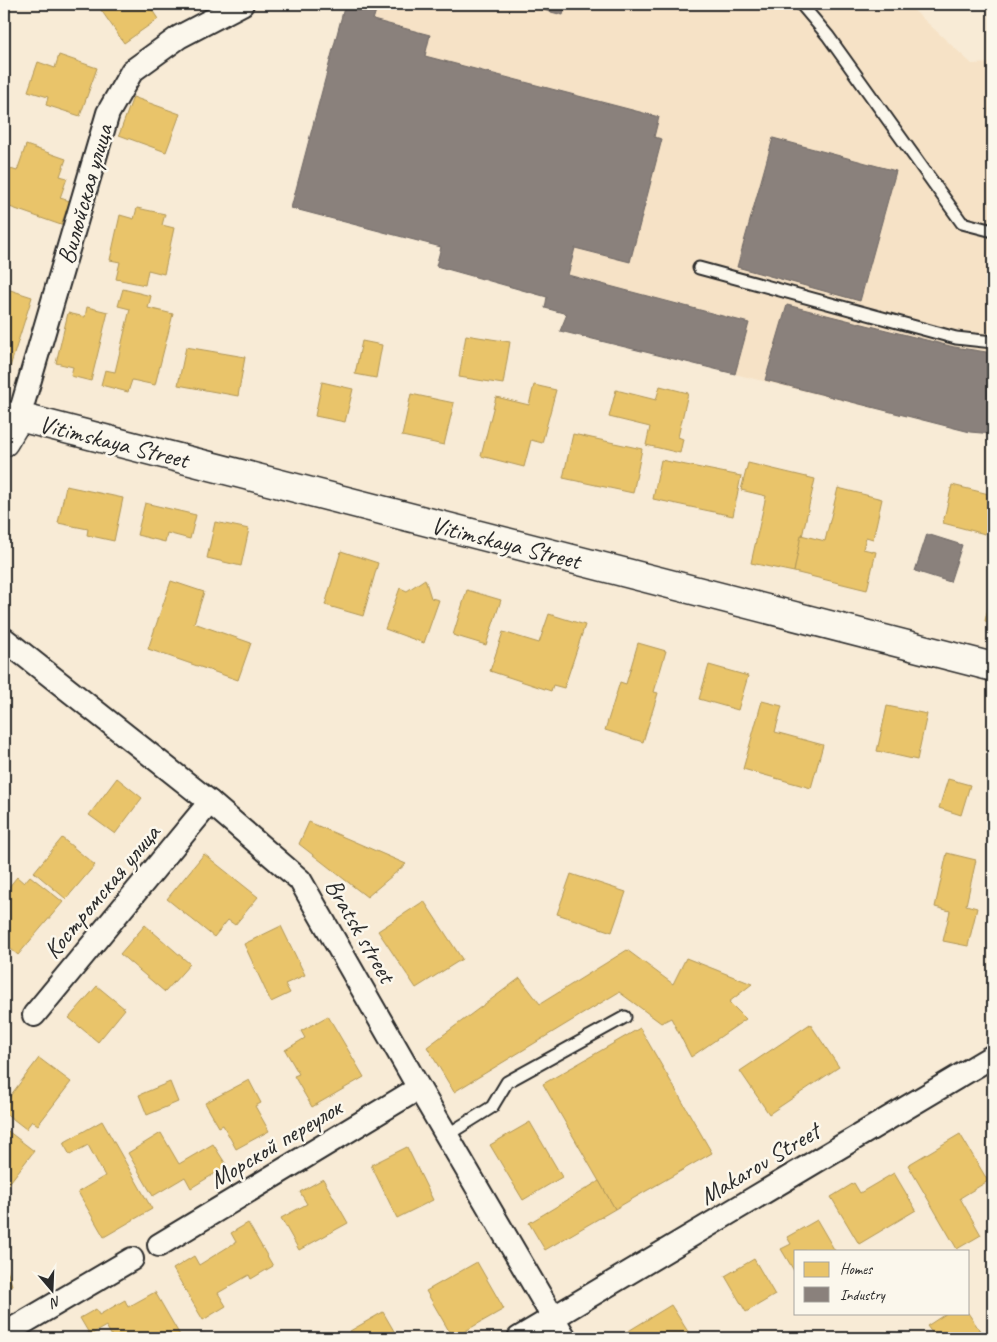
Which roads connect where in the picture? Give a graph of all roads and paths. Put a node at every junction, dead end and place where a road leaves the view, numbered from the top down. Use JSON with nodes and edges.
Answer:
{"nodes":[{"id":1,"x":242,"y":4,"type":"edge"},
{"id":2,"x":801,"y":4,"type":"edge"},
{"id":3,"x":993,"y":231,"type":"edge"},
{"id":4,"x":699,"y":268,"type":"dead end"},
{"id":5,"x":993,"y":342,"type":"edge"},
{"id":6,"x":11,"y":415,"type":"edge"},
{"id":7,"x":4,"y":442,"type":"edge"},
{"id":8,"x":4,"y":639,"type":"edge"},
{"id":9,"x":993,"y":668,"type":"edge"},
{"id":10,"x":210,"y":802,"type":"junction"},
{"id":11,"x":34,"y":1014,"type":"dead end"},
{"id":12,"x":625,"y":1017,"type":"dead end"},
{"id":13,"x":993,"y":1056,"type":"edge"},
{"id":14,"x":419,"y":1088,"type":"junction"},
{"id":15,"x":447,"y":1136,"type":"junction"},
{"id":16,"x":159,"y":1245,"type":"dead end"},
{"id":17,"x":132,"y":1259,"type":"dead end"},
{"id":18,"x":553,"y":1317,"type":"junction"},
{"id":19,"x":4,"y":1334,"type":"edge"},
{"id":20,"x":519,"y":1338,"type":"edge"},
{"id":21,"x":566,"y":1338,"type":"edge"}],
"edges":[{"from":1,"to":6,"type":"street","name":"Вилюйская улица"},
{"from":2,"to":3,"type":"lane"},
{"from":4,"to":5,"type":"lane"},
{"from":6,"to":7,"type":"street","name":"Вилюйская улица"},
{"from":6,"to":9,"type":"street","name":"Vitimskaya Street"},
{"from":8,"to":10,"type":"street","name":"Bratsk street"},
{"from":10,"to":11,"type":"street","name":"Костромская улица"},
{"from":10,"to":14,"type":"street","name":"Bratsk street"},
{"from":12,"to":15,"type":"lane"},
{"from":13,"to":18,"type":"street","name":"Makarov Street"},
{"from":14,"to":15,"type":"street","name":"Bratsk street"},
{"from":14,"to":16,"type":"street","name":"Морской переулок"},
{"from":15,"to":18,"type":"street","name":"Bratsk street"},
{"from":17,"to":19,"type":"street"},
{"from":18,"to":20,"type":"street"},
{"from":18,"to":21,"type":"street","name":"Bratsk street"}]}
